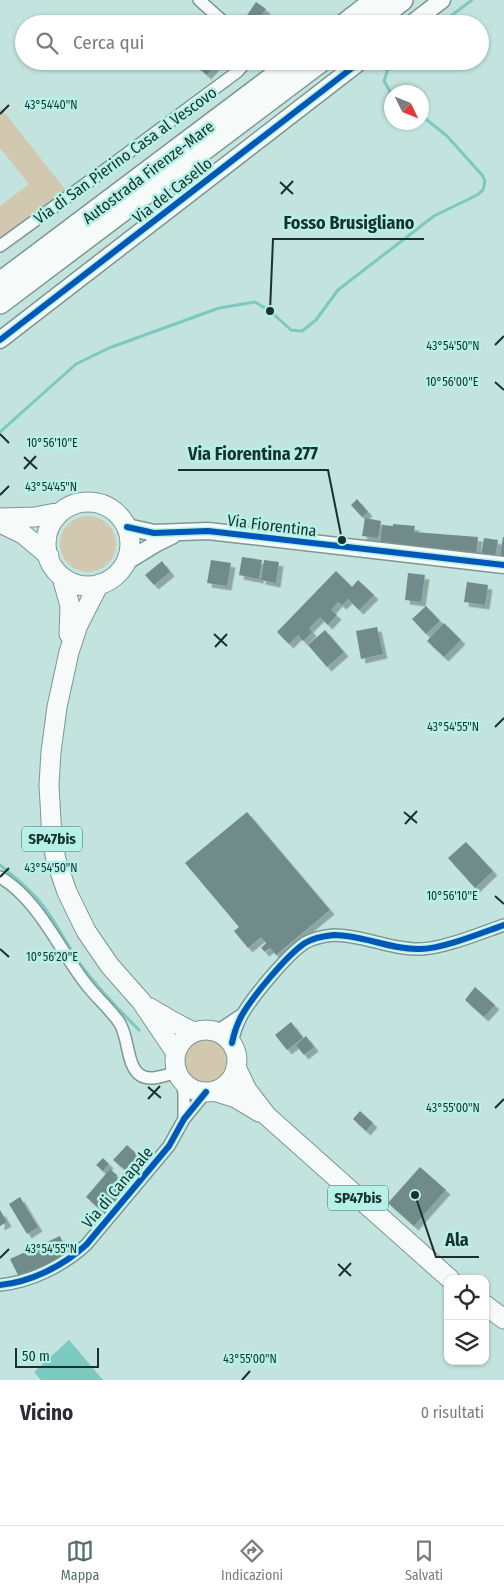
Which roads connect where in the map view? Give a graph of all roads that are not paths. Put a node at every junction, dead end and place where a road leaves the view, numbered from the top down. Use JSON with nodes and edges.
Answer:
{"nodes":[{"id":1,"x":199,"y":0,"type":"edge"},
{"id":2,"x":376,"y":0,"type":"edge"},
{"id":3,"x":402,"y":0,"type":"edge"},
{"id":4,"x":442,"y":0,"type":"edge"},
{"id":5,"x":216,"y":15,"type":"edge"},
{"id":6,"x":357,"y":15,"type":"edge"},
{"id":7,"x":383,"y":15,"type":"edge"},
{"id":8,"x":423,"y":15,"type":"edge"},
{"id":9,"x":239,"y":70,"type":"edge"},
{"id":10,"x":283,"y":70,"type":"edge"},
{"id":11,"x":309,"y":70,"type":"edge"},
{"id":12,"x":349,"y":70,"type":"edge"},
{"id":13,"x":0,"y":246,"type":"edge"},
{"id":14,"x":0,"y":283,"type":"edge"},
{"id":15,"x":0,"y":303,"type":"edge"},
{"id":16,"x":0,"y":340,"type":"edge"},
{"id":17,"x":61,"y":512,"type":"junction"},
{"id":18,"x":0,"y":518,"type":"edge"},
{"id":19,"x":0,"y":523,"type":"edge"},
{"id":20,"x":127,"y":527,"type":"junction"},
{"id":21,"x":182,"y":532,"type":"junction"},
{"id":22,"x":49,"y":556,"type":"junction"},
{"id":23,"x":126,"y":562,"type":"junction"},
{"id":24,"x":504,"y":565,"type":"edge"},
{"id":25,"x":62,"y":577,"type":"junction"},
{"id":26,"x":99,"y":584,"type":"junction"},
{"id":27,"x":69,"y":652,"type":"junction"},
{"id":28,"x":0,"y":877,"type":"edge"},
{"id":29,"x":504,"y":925,"type":"edge"},
{"id":30,"x":141,"y":1001,"type":"junction"},
{"id":31,"x":243,"y":1014,"type":"junction"},
{"id":32,"x":217,"y":1031,"type":"junction"},
{"id":33,"x":194,"y":1032,"type":"junction"},
{"id":34,"x":232,"y":1043,"type":"junction"},
{"id":35,"x":176,"y":1053,"type":"junction"},
{"id":36,"x":236,"y":1067,"type":"junction"},
{"id":37,"x":179,"y":1076,"type":"junction"},
{"id":38,"x":210,"y":1091,"type":"junction"},
{"id":39,"x":267,"y":1116,"type":"junction"},
{"id":40,"x":184,"y":1119,"type":"junction"},
{"id":41,"x":446,"y":1275,"type":"edge"},
{"id":42,"x":0,"y":1285,"type":"edge"},
{"id":43,"x":489,"y":1308,"type":"edge"},
{"id":44,"x":504,"y":1319,"type":"edge"}],
"edges":[{"from":1,"to":5,"type":"street"},
{"from":2,"to":6,"type":"highway"},
{"from":3,"to":7,"type":"highway"},
{"from":4,"to":8,"type":"street"},
{"from":9,"to":13,"type":"street","name":"Via di San Pierino Casa al Vescovo"},
{"from":10,"to":14,"type":"highway","name":"Autostrada Firenze-Mare"},
{"from":11,"to":15,"type":"highway","name":"Autostrada Firenze-Mare"},
{"from":12,"to":16,"type":"street","name":"Via del Casello"},
{"from":17,"to":18,"type":"main road"},
{"from":17,"to":20,"type":"main road"},
{"from":17,"to":22,"type":"main road"},
{"from":19,"to":22,"type":"main road"},
{"from":20,"to":21,"type":"street","name":"Via Fiorentina"},
{"from":20,"to":23,"type":"main road"},
{"from":21,"to":23,"type":"street","name":"Via Fiorentina"},
{"from":21,"to":24,"type":"street","name":"Via Fiorentina"},
{"from":22,"to":25,"type":"main road"},
{"from":23,"to":26,"type":"main road"},
{"from":25,"to":26,"type":"main road"},
{"from":25,"to":27,"type":"main road","number":"SP47bis"},
{"from":26,"to":27,"type":"main road","number":"SP47bis"},
{"from":27,"to":30,"type":"main road","number":"SP47bis"},
{"from":28,"to":37,"type":"street"},
{"from":29,"to":31,"type":"street"},
{"from":30,"to":33,"type":"main road","number":"SP47bis"},
{"from":30,"to":35,"type":"main road","number":"SP47bis"},
{"from":31,"to":32,"type":"street"},
{"from":31,"to":34,"type":"street"},
{"from":32,"to":33,"type":"main road","number":"SP47bis"},
{"from":32,"to":34,"type":"main road"},
{"from":33,"to":35,"type":"main road"},
{"from":34,"to":36,"type":"main road","number":"SP47bis"},
{"from":35,"to":37,"type":"main road"},
{"from":36,"to":38,"type":"main road"},
{"from":36,"to":39,"type":"main road","number":"SP47bis"},
{"from":37,"to":38,"type":"main road","number":"SP47bis"},
{"from":37,"to":40,"type":"street"},
{"from":38,"to":39,"type":"main road","number":"SP47bis"},
{"from":38,"to":40,"type":"street","name":"Via di Canapale"},
{"from":39,"to":41,"type":"main road","number":"SP47bis"},
{"from":40,"to":42,"type":"street","name":"Via di Canapale"},
{"from":43,"to":44,"type":"main road"}]}
